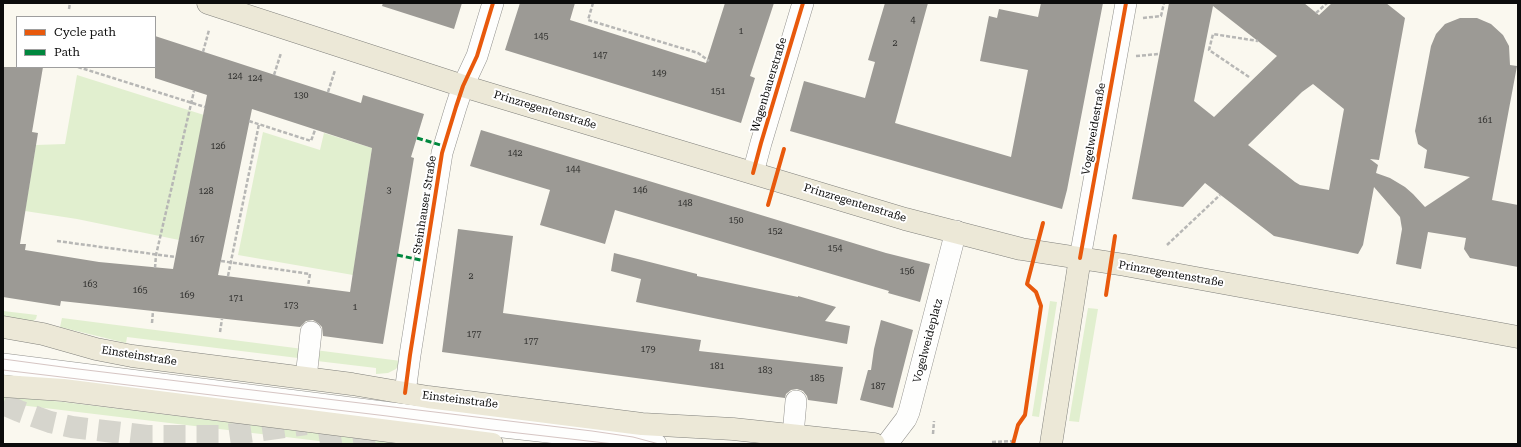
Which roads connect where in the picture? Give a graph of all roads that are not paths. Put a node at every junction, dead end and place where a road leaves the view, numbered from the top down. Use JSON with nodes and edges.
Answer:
{"nodes":[{"id":1,"x":493,"y":3,"type":"edge"},
{"id":2,"x":803,"y":3,"type":"edge"},
{"id":3,"x":219,"y":5,"type":"edge"},
{"id":4,"x":1124,"y":11,"type":"edge"},
{"id":5,"x":463,"y":86,"type":"junction"},
{"id":6,"x":753,"y":173,"type":"junction"},
{"id":7,"x":956,"y":232,"type":"junction"},
{"id":8,"x":1080,"y":258,"type":"junction"},
{"id":9,"x":3,"y":327,"type":"edge"},
{"id":10,"x":310,"y":332,"type":"dead end"},
{"id":11,"x":1518,"y":337,"type":"edge"},
{"id":12,"x":3,"y":364,"type":"edge"},
{"id":13,"x":306,"y":378,"type":"junction"},
{"id":14,"x":3,"y":386,"type":"edge"},
{"id":15,"x":405,"y":393,"type":"junction"},
{"id":16,"x":796,"y":402,"type":"dead end"},
{"id":17,"x":591,"y":417,"type":"junction"},
{"id":18,"x":475,"y":423,"type":"junction"},
{"id":19,"x":793,"y":435,"type":"junction"},
{"id":20,"x":492,"y":444,"type":"edge"},
{"id":21,"x":508,"y":444,"type":"edge"},
{"id":22,"x":656,"y":444,"type":"edge"},
{"id":23,"x":874,"y":444,"type":"edge"},
{"id":24,"x":887,"y":444,"type":"edge"},
{"id":25,"x":1051,"y":444,"type":"edge"}],
"edges":[{"from":1,"to":5,"type":"street","name":"Steinhauser Straße"},
{"from":2,"to":6,"type":"street","name":"Wagenbauerstraße"},
{"from":3,"to":5,"type":"main road","name":"Prinzregentenstraße"},
{"from":4,"to":8,"type":"street","name":"Vogelweidestraße"},
{"from":5,"to":6,"type":"main road","name":"Prinzregentenstraße"},
{"from":5,"to":15,"type":"street","name":"Steinhauser Straße"},
{"from":6,"to":7,"type":"main road","name":"Prinzregentenstraße"},
{"from":7,"to":8,"type":"main road","name":"Prinzregentenstraße"},
{"from":7,"to":24,"type":"street","name":"Vogelweideplatz"},
{"from":8,"to":11,"type":"main road","name":"Prinzregentenstraße"},
{"from":8,"to":25,"type":"main road"},
{"from":9,"to":13,"type":"main road","name":"Einsteinstraße"},
{"from":10,"to":13,"type":"street"},
{"from":12,"to":18,"type":"street"},
{"from":13,"to":15,"type":"main road","name":"Einsteinstraße"},
{"from":14,"to":20,"type":"main road"},
{"from":15,"to":17,"type":"main road","name":"Einsteinstraße"},
{"from":16,"to":19,"type":"street"},
{"from":17,"to":18,"type":"street"},
{"from":17,"to":19,"type":"main road","name":"Einsteinstraße"},
{"from":18,"to":21,"type":"street"},
{"from":18,"to":22,"type":"street"},
{"from":19,"to":23,"type":"main road","name":"Einsteinstraße"}]}
